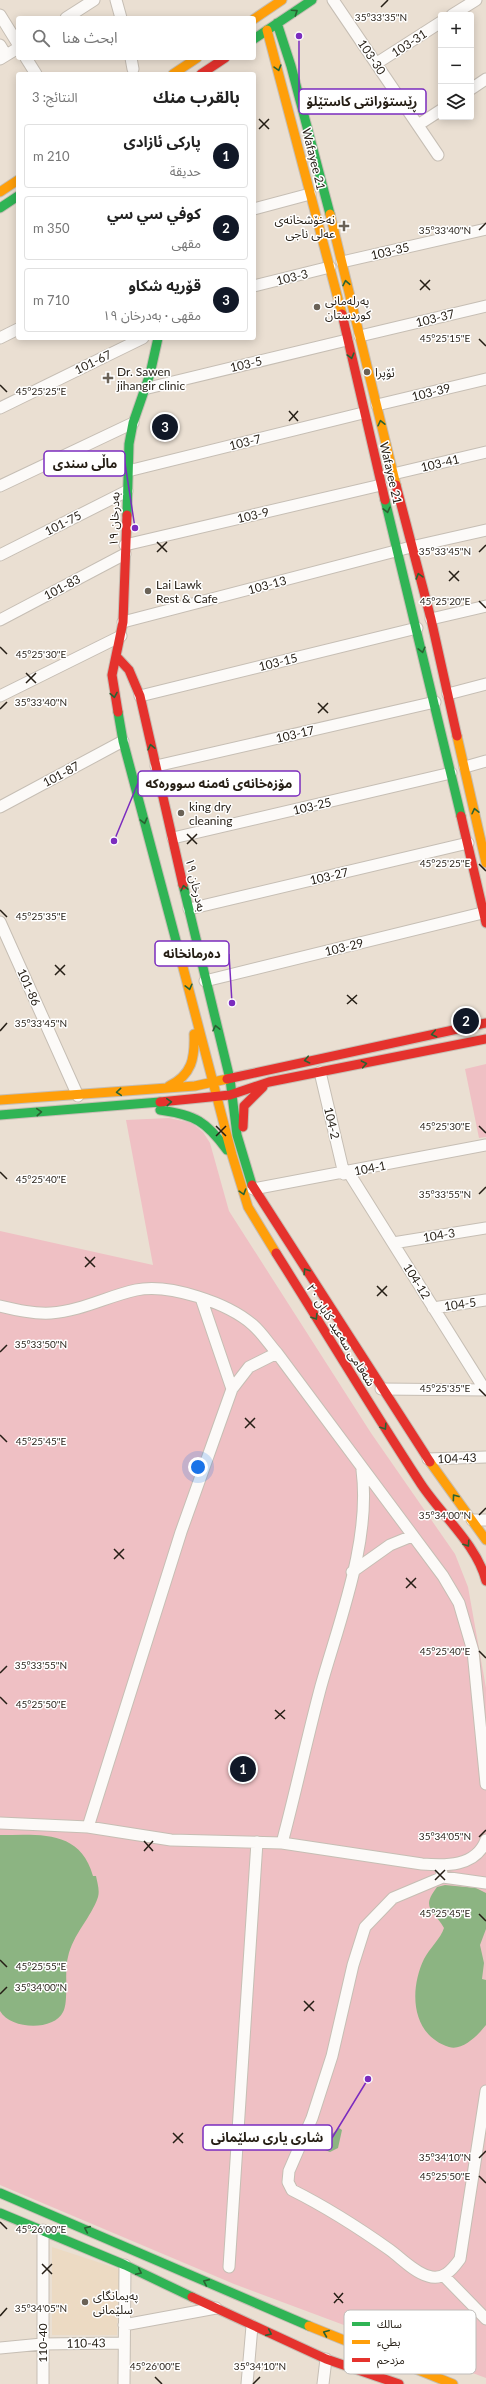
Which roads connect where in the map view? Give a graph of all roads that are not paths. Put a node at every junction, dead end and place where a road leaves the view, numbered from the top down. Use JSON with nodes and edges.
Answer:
{"nodes":[{"id":1,"x":94,"y":0,"type":"edge"},
{"id":2,"x":116,"y":0,"type":"edge"},
{"id":3,"x":282,"y":0,"type":"edge"},
{"id":4,"x":312,"y":0,"type":"edge"},
{"id":5,"x":333,"y":0,"type":"edge"},
{"id":6,"x":476,"y":0,"type":"edge"},
{"id":7,"x":77,"y":5,"type":"edge"},
{"id":8,"x":457,"y":12,"type":"edge"},
{"id":9,"x":0,"y":16,"type":"edge"},
{"id":10,"x":68,"y":16,"type":"edge"},
{"id":11,"x":120,"y":16,"type":"edge"},
{"id":12,"x":256,"y":18,"type":"edge"},
{"id":13,"x":277,"y":23,"type":"junction"},
{"id":14,"x":438,"y":24,"type":"edge"},
{"id":15,"x":267,"y":30,"type":"junction"},
{"id":16,"x":256,"y":38,"type":"edge"},
{"id":17,"x":16,"y":41,"type":"edge"},
{"id":18,"x":0,"y":45,"type":"edge"},
{"id":19,"x":16,"y":49,"type":"edge"},
{"id":20,"x":3,"y":57,"type":"edge"},
{"id":21,"x":27,"y":60,"type":"edge"},
{"id":22,"x":194,"y":60,"type":"edge"},
{"id":23,"x":222,"y":60,"type":"edge"},
{"id":24,"x":377,"y":63,"type":"junction"},
{"id":25,"x":35,"y":72,"type":"edge"},
{"id":26,"x":177,"y":72,"type":"edge"},
{"id":27,"x":205,"y":72,"type":"edge"},
{"id":28,"x":486,"y":79,"type":"edge"},
{"id":29,"x":474,"y":87,"type":"edge"},
{"id":30,"x":438,"y":112,"type":"edge"},
{"id":31,"x":418,"y":125,"type":"junction"},
{"id":32,"x":438,"y":154,"type":"dead end"},
{"id":33,"x":16,"y":181,"type":"edge"},
{"id":34,"x":0,"y":192,"type":"edge"},
{"id":35,"x":310,"y":194,"type":"junction"},
{"id":36,"x":16,"y":197,"type":"edge"},
{"id":37,"x":0,"y":208,"type":"edge"},
{"id":38,"x":256,"y":208,"type":"edge"},
{"id":39,"x":486,"y":229,"type":"edge"},
{"id":40,"x":342,"y":262,"type":"junction"},
{"id":41,"x":330,"y":267,"type":"junction"},
{"id":42,"x":256,"y":286,"type":"edge"},
{"id":43,"x":486,"y":306,"type":"edge"},
{"id":44,"x":16,"y":330,"type":"edge"},
{"id":45,"x":360,"y":336,"type":"junction"},
{"id":46,"x":0,"y":338,"type":"edge"},
{"id":47,"x":139,"y":340,"type":"edge"},
{"id":48,"x":158,"y":340,"type":"edge"},
{"id":49,"x":347,"y":340,"type":"junction"},
{"id":50,"x":486,"y":379,"type":"edge"},
{"id":51,"x":144,"y":389,"type":"junction"},
{"id":52,"x":377,"y":405,"type":"junction"},
{"id":53,"x":0,"y":408,"type":"edge"},
{"id":54,"x":363,"y":413,"type":"junction"},
{"id":55,"x":133,"y":423,"type":"junction"},
{"id":56,"x":486,"y":452,"type":"edge"},
{"id":57,"x":128,"y":472,"type":"junction"},
{"id":58,"x":393,"y":474,"type":"junction"},
{"id":59,"x":381,"y":485,"type":"junction"},
{"id":60,"x":0,"y":486,"type":"edge"},
{"id":61,"x":127,"y":491,"type":"junction"},
{"id":62,"x":486,"y":530,"type":"edge"},
{"id":63,"x":410,"y":547,"type":"junction"},
{"id":64,"x":125,"y":550,"type":"junction"},
{"id":65,"x":397,"y":551,"type":"junction"},
{"id":66,"x":0,"y":555,"type":"edge"},
{"id":67,"x":486,"y":606,"type":"edge"},
{"id":68,"x":431,"y":619,"type":"junction"},
{"id":69,"x":0,"y":620,"type":"edge"},
{"id":70,"x":123,"y":622,"type":"junction"},
{"id":71,"x":417,"y":628,"type":"junction"},
{"id":72,"x":121,"y":636,"type":"junction"},
{"id":73,"x":116,"y":656,"type":"junction"},
{"id":74,"x":486,"y":684,"type":"edge"},
{"id":75,"x":448,"y":694,"type":"junction"},
{"id":76,"x":0,"y":696,"type":"edge"},
{"id":77,"x":140,"y":696,"type":"junction"},
{"id":78,"x":435,"y":702,"type":"junction"},
{"id":79,"x":123,"y":742,"type":"junction"},
{"id":80,"x":486,"y":761,"type":"edge"},
{"id":81,"x":156,"y":766,"type":"junction"},
{"id":82,"x":465,"y":767,"type":"junction"},
{"id":83,"x":451,"y":773,"type":"junction"},
{"id":84,"x":0,"y":807,"type":"edge"},
{"id":85,"x":173,"y":838,"type":"junction"},
{"id":86,"x":484,"y":838,"type":"edge"},
{"id":87,"x":468,"y":843,"type":"junction"},
{"id":88,"x":486,"y":863,"type":"edge"},
{"id":89,"x":189,"y":909,"type":"junction"},
{"id":90,"x":485,"y":912,"type":"edge"},
{"id":91,"x":0,"y":922,"type":"edge"},
{"id":92,"x":486,"y":924,"type":"edge"},
{"id":93,"x":4,"y":938,"type":"edge"},
{"id":94,"x":205,"y":981,"type":"junction"},
{"id":95,"x":193,"y":1006,"type":"junction"},
{"id":96,"x":486,"y":1023,"type":"edge"},
{"id":97,"x":486,"y":1039,"type":"edge"},
{"id":98,"x":222,"y":1050,"type":"junction"},
{"id":99,"x":279,"y":1066,"type":"junction"},
{"id":100,"x":320,"y":1072,"type":"junction"},
{"id":101,"x":230,"y":1079,"type":"junction"},
{"id":102,"x":270,"y":1082,"type":"junction"},
{"id":103,"x":214,"y":1083,"type":"junction"},
{"id":104,"x":160,"y":1089,"type":"junction"},
{"id":105,"x":230,"y":1094,"type":"junction"},
{"id":106,"x":78,"y":1096,"type":"junction"},
{"id":107,"x":217,"y":1097,"type":"junction"},
{"id":108,"x":0,"y":1100,"type":"edge"},
{"id":109,"x":123,"y":1106,"type":"junction"},
{"id":110,"x":0,"y":1115,"type":"edge"},
{"id":111,"x":486,"y":1145,"type":"edge"},
{"id":112,"x":232,"y":1155,"type":"junction"},
{"id":113,"x":245,"y":1164,"type":"junction"},
{"id":114,"x":347,"y":1173,"type":"junction"},
{"id":115,"x":253,"y":1189,"type":"junction"},
{"id":116,"x":486,"y":1228,"type":"edge"},
{"id":117,"x":393,"y":1243,"type":"junction"},
{"id":118,"x":201,"y":1298,"type":"junction"},
{"id":119,"x":486,"y":1300,"type":"edge"},
{"id":120,"x":0,"y":1306,"type":"edge"},
{"id":121,"x":433,"y":1308,"type":"junction"},
{"id":122,"x":277,"y":1353,"type":"junction"},
{"id":123,"x":381,"y":1389,"type":"junction"},
{"id":124,"x":232,"y":1390,"type":"junction"},
{"id":125,"x":485,"y":1390,"type":"edge"},
{"id":126,"x":486,"y":1457,"type":"edge"},
{"id":127,"x":428,"y":1459,"type":"junction"},
{"id":128,"x":362,"y":1468,"type":"junction"},
{"id":129,"x":472,"y":1520,"type":"junction"},
{"id":130,"x":486,"y":1520,"type":"edge"},
{"id":131,"x":412,"y":1536,"type":"junction"},
{"id":132,"x":486,"y":1540,"type":"edge"},
{"id":133,"x":352,"y":1572,"type":"junction"},
{"id":134,"x":486,"y":1581,"type":"edge"},
{"id":135,"x":486,"y":1784,"type":"edge"},
{"id":136,"x":0,"y":1823,"type":"edge"},
{"id":137,"x":88,"y":1827,"type":"junction"},
{"id":138,"x":486,"y":1840,"type":"edge"},
{"id":139,"x":257,"y":1842,"type":"junction"},
{"id":140,"x":282,"y":1843,"type":"junction"},
{"id":141,"x":442,"y":1871,"type":"junction"},
{"id":142,"x":486,"y":1883,"type":"edge"},
{"id":143,"x":486,"y":2091,"type":"edge"},
{"id":144,"x":0,"y":2193,"type":"edge"},
{"id":145,"x":0,"y":2213,"type":"edge"},
{"id":146,"x":43,"y":2230,"type":"junction"},
{"id":147,"x":125,"y":2265,"type":"junction"},
{"id":148,"x":228,"y":2267,"type":"dead end"},
{"id":149,"x":444,"y":2276,"type":"junction"},
{"id":150,"x":216,"y":2308,"type":"junction"},
{"id":151,"x":486,"y":2319,"type":"edge"},
{"id":152,"x":124,"y":2325,"type":"junction"},
{"id":153,"x":252,"y":2326,"type":"junction"},
{"id":154,"x":344,"y":2340,"type":"edge"},
{"id":155,"x":124,"y":2343,"type":"junction"},
{"id":156,"x":42,"y":2344,"type":"junction"},
{"id":157,"x":0,"y":2348,"type":"edge"},
{"id":158,"x":326,"y":2359,"type":"junction"},
{"id":159,"x":344,"y":2365,"type":"edge"},
{"id":160,"x":370,"y":2374,"type":"edge"},
{"id":161,"x":428,"y":2374,"type":"edge"},
{"id":162,"x":43,"y":2384,"type":"edge"},
{"id":163,"x":124,"y":2384,"type":"edge"},
{"id":164,"x":247,"y":2384,"type":"edge"},
{"id":165,"x":323,"y":2384,"type":"edge"},
{"id":166,"x":399,"y":2384,"type":"edge"},
{"id":167,"x":453,"y":2384,"type":"edge"}],
"edges":[{"from":1,"to":7,"type":"street"},
{"from":2,"to":11,"type":"street"},
{"from":3,"to":12,"type":"main road"},
{"from":13,"to":4,"type":"main road","one_way":true},
{"from":5,"to":24,"type":"street","name":"103-30"},
{"from":6,"to":8,"type":"street"},
{"from":7,"to":10,"type":"street"},
{"from":9,"to":17,"type":"street"},
{"from":13,"to":15,"type":"main road"},
{"from":13,"to":40,"type":"main road","name":"Wafayee 21"},
{"from":14,"to":24,"type":"street","name":"103-31"},
{"from":15,"to":16,"type":"main road"},
{"from":15,"to":35,"type":"main road","name":"Wafayee 21","one_way":true},
{"from":18,"to":20,"type":"street"},
{"from":19,"to":20,"type":"street"},
{"from":21,"to":25,"type":"street"},
{"from":22,"to":26,"type":"main road"},
{"from":23,"to":27,"type":"main road"},
{"from":24,"to":31,"type":"street","name":"103-30"},
{"from":28,"to":29,"type":"street"},
{"from":30,"to":31,"type":"street"},
{"from":31,"to":32,"type":"street","name":"103-30"},
{"from":33,"to":34,"type":"main road"},
{"from":35,"to":38,"type":"street"},
{"from":35,"to":41,"type":"main road","name":"Wafayee 21"},
{"from":36,"to":37,"type":"main road"},
{"from":39,"to":40,"type":"street","name":"103-35"},
{"from":45,"to":40,"type":"main road","name":"Wafayee 21","one_way":true},
{"from":41,"to":42,"type":"street","name":"103-3"},
{"from":41,"to":49,"type":"main road","name":"Wafayee 21"},
{"from":43,"to":45,"type":"street","name":"103-37"},
{"from":44,"to":46,"type":"street"},
{"from":45,"to":52,"type":"main road","name":"Wafayee 21"},
{"from":47,"to":53,"type":"street","name":"101-67"},
{"from":48,"to":51,"type":"main road","name":"بەدرخان ١٩"},
{"from":49,"to":51,"type":"street","name":"103-5"},
{"from":49,"to":54,"type":"main road","name":"Wafayee 21","one_way":true},
{"from":50,"to":52,"type":"street","name":"103-39"},
{"from":51,"to":55,"type":"main road","name":"بەدرخان ١٩"},
{"from":58,"to":52,"type":"main road","name":"Wafayee 21","one_way":true},
{"from":54,"to":57,"type":"street","name":"103-7"},
{"from":54,"to":59,"type":"main road","name":"Wafayee 21"},
{"from":55,"to":57,"type":"main road","name":"بەدرخان ١٩"},
{"from":55,"to":60,"type":"street"},
{"from":56,"to":58,"type":"street","name":"103-41"},
{"from":57,"to":61,"type":"main road","name":"بەدرخان ١٩"},
{"from":58,"to":63,"type":"main road","name":"Wafayee 21"},
{"from":59,"to":64,"type":"street","name":"103-9"},
{"from":59,"to":65,"type":"main road","name":"Wafayee 21","one_way":true},
{"from":61,"to":64,"type":"main road","name":"بەدرخان ١٩"},
{"from":61,"to":66,"type":"street","name":"101-75"},
{"from":62,"to":63,"type":"street","name":"103-13"},
{"from":63,"to":65,"type":"street","name":"103-13"},
{"from":68,"to":63,"type":"main road","name":"Wafayee 21","one_way":true},
{"from":64,"to":69,"type":"street","name":"101-83"},
{"from":64,"to":70,"type":"main road","name":"بەدرخان ١٩"},
{"from":65,"to":70,"type":"street","name":"103-13"},
{"from":65,"to":71,"type":"main road","name":"Wafayee 21"},
{"from":67,"to":68,"type":"street"},
{"from":68,"to":75,"type":"main road","name":"Wafayee 21"},
{"from":70,"to":72,"type":"main road","name":"بەدرخان ١٩"},
{"from":71,"to":77,"type":"street","name":"103-15"},
{"from":71,"to":78,"type":"main road","name":"Wafayee 21","one_way":true},
{"from":72,"to":73,"type":"main road","name":"بەدرخان ١٩"},
{"from":72,"to":76,"type":"street"},
{"from":73,"to":77,"type":"main road","name":"بەدرخان ١٩"},
{"from":73,"to":79,"type":"main road","name":"بەدرخان ١٩","one_way":true},
{"from":74,"to":75,"type":"street"},
{"from":75,"to":82,"type":"main road","name":"Wafayee 21"},
{"from":81,"to":77,"type":"main road","name":"بەدرخان ١٩","one_way":true},
{"from":78,"to":81,"type":"street","name":"103-17"},
{"from":78,"to":83,"type":"main road","name":"Wafayee 21"},
{"from":79,"to":84,"type":"street","name":"101-87"},
{"from":79,"to":95,"type":"main road","name":"بەدرخان ١٩","one_way":true},
{"from":80,"to":82,"type":"street"},
{"from":81,"to":85,"type":"main road","name":"بەدرخان ١٩"},
{"from":86,"to":82,"type":"main road","name":"Wafayee 21","one_way":true},
{"from":83,"to":85,"type":"street","name":"103-25"},
{"from":83,"to":87,"type":"main road","name":"Wafayee 21"},
{"from":89,"to":85,"type":"main road","name":"بەدرخان ١٩","one_way":true},
{"from":86,"to":88,"type":"main road","name":"Wafayee 21"},
{"from":87,"to":89,"type":"street","name":"103-27"},
{"from":87,"to":90,"type":"main road","name":"Wafayee 21"},
{"from":89,"to":94,"type":"main road","name":"بەدرخان ١٩"},
{"from":90,"to":92,"type":"main road","name":"Wafayee 21"},
{"from":90,"to":94,"type":"street","name":"103-29"},
{"from":91,"to":93,"type":"street","name":"101-86"},
{"from":93,"to":106,"type":"street","name":"101-86"},
{"from":98,"to":94,"type":"main road","name":"بەدرخان ١٩","one_way":true},
{"from":95,"to":103,"type":"main road","name":"بەدرخان ١٩"},
{"from":95,"to":104,"type":"main road"},
{"from":96,"to":99,"type":"main road","one_way":true},
{"from":100,"to":97,"type":"main road","one_way":true},
{"from":98,"to":99,"type":"main road"},
{"from":98,"to":101,"type":"main road","name":"بەدرخان ١٩"},
{"from":99,"to":101,"type":"main road"},
{"from":100,"to":102,"type":"main road"},
{"from":100,"to":114,"type":"street","name":"104-2"},
{"from":101,"to":103,"type":"main road"},
{"from":101,"to":105,"type":"main road","name":"شەقامی سەعید کابان ٢٠"},
{"from":102,"to":105,"type":"main road"},
{"from":102,"to":113,"type":"main road"},
{"from":103,"to":104,"type":"main road"},
{"from":103,"to":107,"type":"main road","name":"شەقامی سەعید کابان ٢٠"},
{"from":104,"to":106,"type":"main road","one_way":true},
{"from":105,"to":107,"type":"main road"},
{"from":105,"to":113,"type":"main road","name":"شەقامی سەعید کابان ٢٠"},
{"from":106,"to":108,"type":"main road"},
{"from":109,"to":107,"type":"main road","one_way":true},
{"from":107,"to":112,"type":"main road","name":"شەقامی سەعید کابان ٢٠"},
{"from":110,"to":109,"type":"main road","one_way":true},
{"from":109,"to":112,"type":"main road"},
{"from":111,"to":114,"type":"street","name":"104-1"},
{"from":112,"to":134,"type":"main road","name":"شەقامی سەعید کابان ٢٠","one_way":true},
{"from":113,"to":115,"type":"main road","name":"شەقامی سەعید کابان ٢٠"},
{"from":114,"to":115,"type":"street","name":"104-1"},
{"from":114,"to":117,"type":"street","name":"104-12"},
{"from":123,"to":115,"type":"main road","name":"شەقامی سەعید کابان ٢٠","one_way":true},
{"from":116,"to":117,"type":"street","name":"104-3"},
{"from":117,"to":121,"type":"street","name":"104-12"},
{"from":118,"to":120,"type":"street"},
{"from":118,"to":122,"type":"street"},
{"from":118,"to":124,"type":"street"},
{"from":119,"to":121,"type":"street","name":"104-5"},
{"from":121,"to":125,"type":"street","name":"104-12"},
{"from":122,"to":124,"type":"street"},
{"from":122,"to":128,"type":"street"},
{"from":123,"to":125,"type":"street"},
{"from":123,"to":127,"type":"main road","name":"شەقامی سەعید کابان ٢٠"},
{"from":124,"to":137,"type":"street"},
{"from":126,"to":127,"type":"street","name":"104-43"},
{"from":129,"to":127,"type":"main road","name":"شەقامی سەعید کابان ٢٠","one_way":true},
{"from":128,"to":131,"type":"street"},
{"from":128,"to":133,"type":"street"},
{"from":129,"to":130,"type":"street"},
{"from":129,"to":132,"type":"main road","name":"شەقامی سەعید کابان ٢٠"},
{"from":131,"to":133,"type":"street"},
{"from":131,"to":135,"type":"street"},
{"from":133,"to":140,"type":"street"},
{"from":136,"to":137,"type":"street"},
{"from":137,"to":139,"type":"street"},
{"from":138,"to":141,"type":"street"},
{"from":139,"to":140,"type":"street"},
{"from":139,"to":148,"type":"street"},
{"from":140,"to":141,"type":"street"},
{"from":141,"to":142,"type":"street"},
{"from":141,"to":149,"type":"street"},
{"from":143,"to":149,"type":"street"},
{"from":154,"to":144,"type":"main road","one_way":true},
{"from":145,"to":146,"type":"main road"},
{"from":146,"to":147,"type":"main road"},
{"from":146,"to":156,"type":"street","name":"110-40"},
{"from":147,"to":150,"type":"main road","one_way":true},
{"from":147,"to":152,"type":"street"},
{"from":149,"to":151,"type":"street"},
{"from":150,"to":152,"type":"street"},
{"from":150,"to":153,"type":"main road"},
{"from":152,"to":155,"type":"street"},
{"from":153,"to":158,"type":"main road","one_way":true},
{"from":153,"to":164,"type":"street"},
{"from":155,"to":156,"type":"street","name":"110-43"},
{"from":155,"to":163,"type":"street"},
{"from":156,"to":157,"type":"street","name":"110-43"},
{"from":156,"to":162,"type":"street","name":"110-40"},
{"from":158,"to":159,"type":"main road"},
{"from":158,"to":165,"type":"street"},
{"from":160,"to":166,"type":"main road"},
{"from":167,"to":161,"type":"main road","one_way":true}]}
